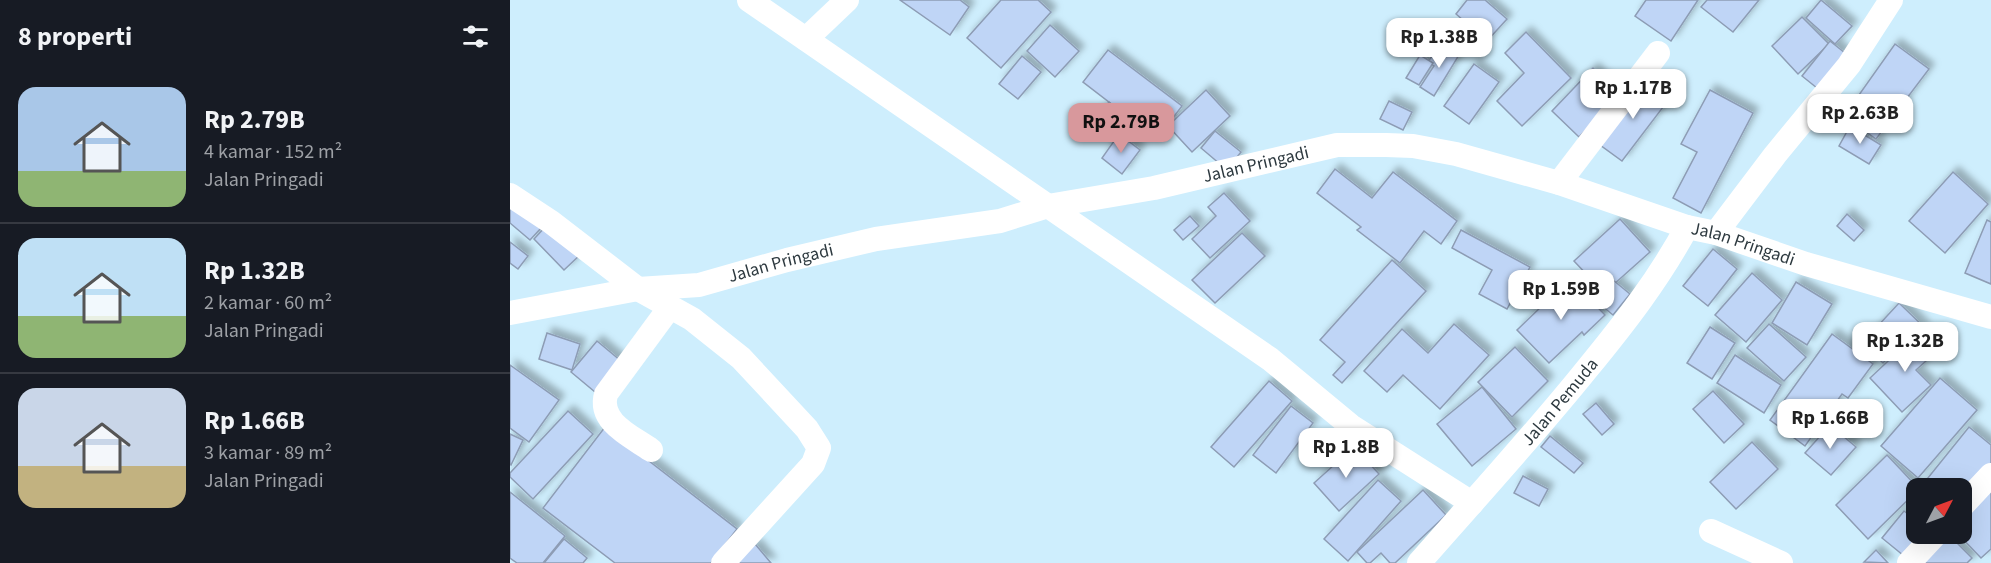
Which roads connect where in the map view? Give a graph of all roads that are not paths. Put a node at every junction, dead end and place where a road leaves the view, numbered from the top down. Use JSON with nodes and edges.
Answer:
{"nodes":[{"id":1,"x":749,"y":0,"type":"edge"},
{"id":2,"x":847,"y":0,"type":"edge"},
{"id":3,"x":1891,"y":0,"type":"edge"},
{"id":4,"x":806,"y":39,"type":"junction"},
{"id":5,"x":1658,"y":53,"type":"dead end"},
{"id":6,"x":1559,"y":183,"type":"junction"},
{"id":7,"x":510,"y":195,"type":"edge"},
{"id":8,"x":1048,"y":206,"type":"junction"},
{"id":9,"x":1687,"y":227,"type":"junction"},
{"id":10,"x":1716,"y":233,"type":"junction"},
{"id":11,"x":638,"y":290,"type":"junction"},
{"id":12,"x":670,"y":307,"type":"junction"},
{"id":13,"x":510,"y":313,"type":"edge"},
{"id":14,"x":1991,"y":317,"type":"edge"},
{"id":15,"x":651,"y":450,"type":"dead end"},
{"id":16,"x":1991,"y":475,"type":"edge"},
{"id":17,"x":1972,"y":495,"type":"edge"},
{"id":18,"x":1472,"y":503,"type":"junction"},
{"id":19,"x":1711,"y":531,"type":"dead end"},
{"id":20,"x":1927,"y":544,"type":"edge"},
{"id":21,"x":723,"y":563,"type":"edge"},
{"id":22,"x":1419,"y":563,"type":"edge"},
{"id":23,"x":1781,"y":563,"type":"edge"},
{"id":24,"x":1909,"y":563,"type":"edge"}],
"edges":[{"from":1,"to":4,"type":"street"},
{"from":2,"to":4,"type":"street"},
{"from":3,"to":10,"type":"street"},
{"from":4,"to":8,"type":"street"},
{"from":5,"to":6,"type":"street"},
{"from":6,"to":8,"type":"street","name":"Jalan Pringadi"},
{"from":6,"to":9,"type":"street","name":"Jalan Pringadi"},
{"from":7,"to":11,"type":"street"},
{"from":8,"to":11,"type":"street","name":"Jalan Pringadi"},
{"from":8,"to":18,"type":"street"},
{"from":9,"to":10,"type":"street","name":"Jalan Pringadi"},
{"from":9,"to":18,"type":"street","name":"Jalan Pemuda"},
{"from":10,"to":14,"type":"street","name":"Jalan Pringadi"},
{"from":11,"to":12,"type":"street"},
{"from":11,"to":13,"type":"street","name":"Jalan Pringadi"},
{"from":12,"to":15,"type":"street"},
{"from":12,"to":21,"type":"street"},
{"from":16,"to":17,"type":"street"},
{"from":18,"to":22,"type":"street","name":"Jalan Pemuda"},
{"from":19,"to":23,"type":"street"},
{"from":20,"to":24,"type":"street"}]}
